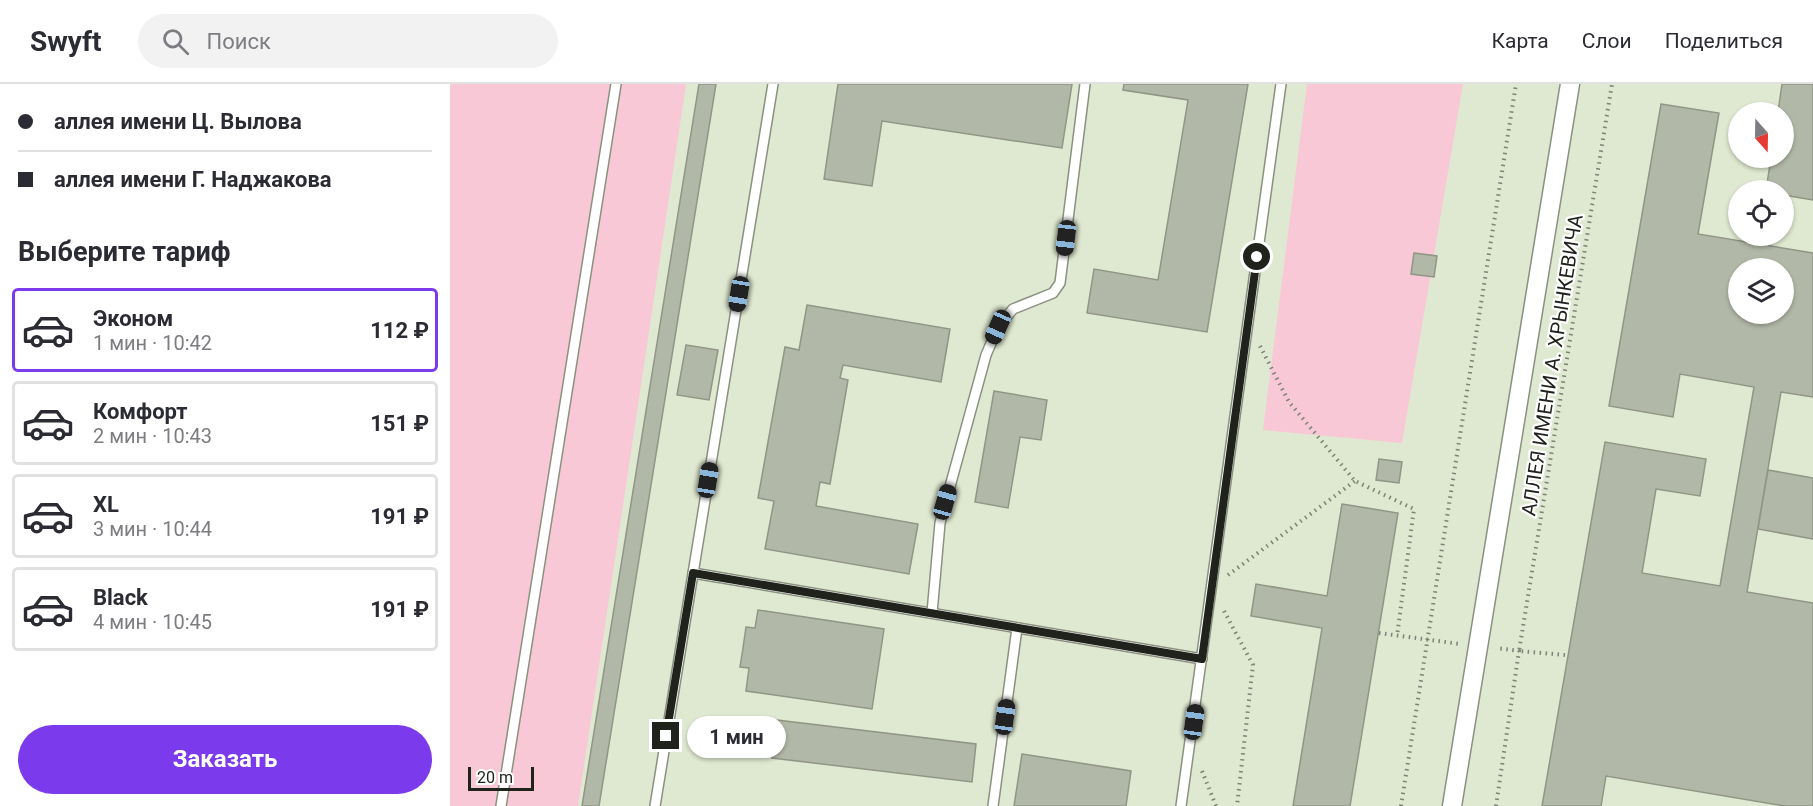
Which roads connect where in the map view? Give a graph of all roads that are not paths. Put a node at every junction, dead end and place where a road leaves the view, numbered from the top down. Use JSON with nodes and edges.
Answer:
{"nodes":[{"id":1,"x":616,"y":84,"type":"edge"},
{"id":2,"x":773,"y":84,"type":"edge"},
{"id":3,"x":1085,"y":84,"type":"edge"},
{"id":4,"x":1281,"y":84,"type":"edge"},
{"id":5,"x":1570,"y":84,"type":"edge"},
{"id":6,"x":693,"y":573,"type":"junction"},
{"id":7,"x":932,"y":613,"type":"junction"},
{"id":8,"x":1017,"y":628,"type":"junction"},
{"id":9,"x":1202,"y":659,"type":"junction"},
{"id":10,"x":501,"y":806,"type":"edge"},
{"id":11,"x":655,"y":806,"type":"edge"},
{"id":12,"x":993,"y":806,"type":"edge"},
{"id":13,"x":1181,"y":806,"type":"edge"},
{"id":14,"x":1452,"y":806,"type":"edge"}],
"edges":[{"from":1,"to":10,"type":"lane"},
{"from":2,"to":6,"type":"lane"},
{"from":3,"to":7,"type":"lane"},
{"from":4,"to":9,"type":"lane"},
{"from":5,"to":14,"type":"street"},
{"from":6,"to":7,"type":"lane"},
{"from":6,"to":11,"type":"lane"},
{"from":7,"to":8,"type":"lane"},
{"from":8,"to":9,"type":"lane"},
{"from":8,"to":12,"type":"lane"},
{"from":9,"to":13,"type":"lane"}]}
